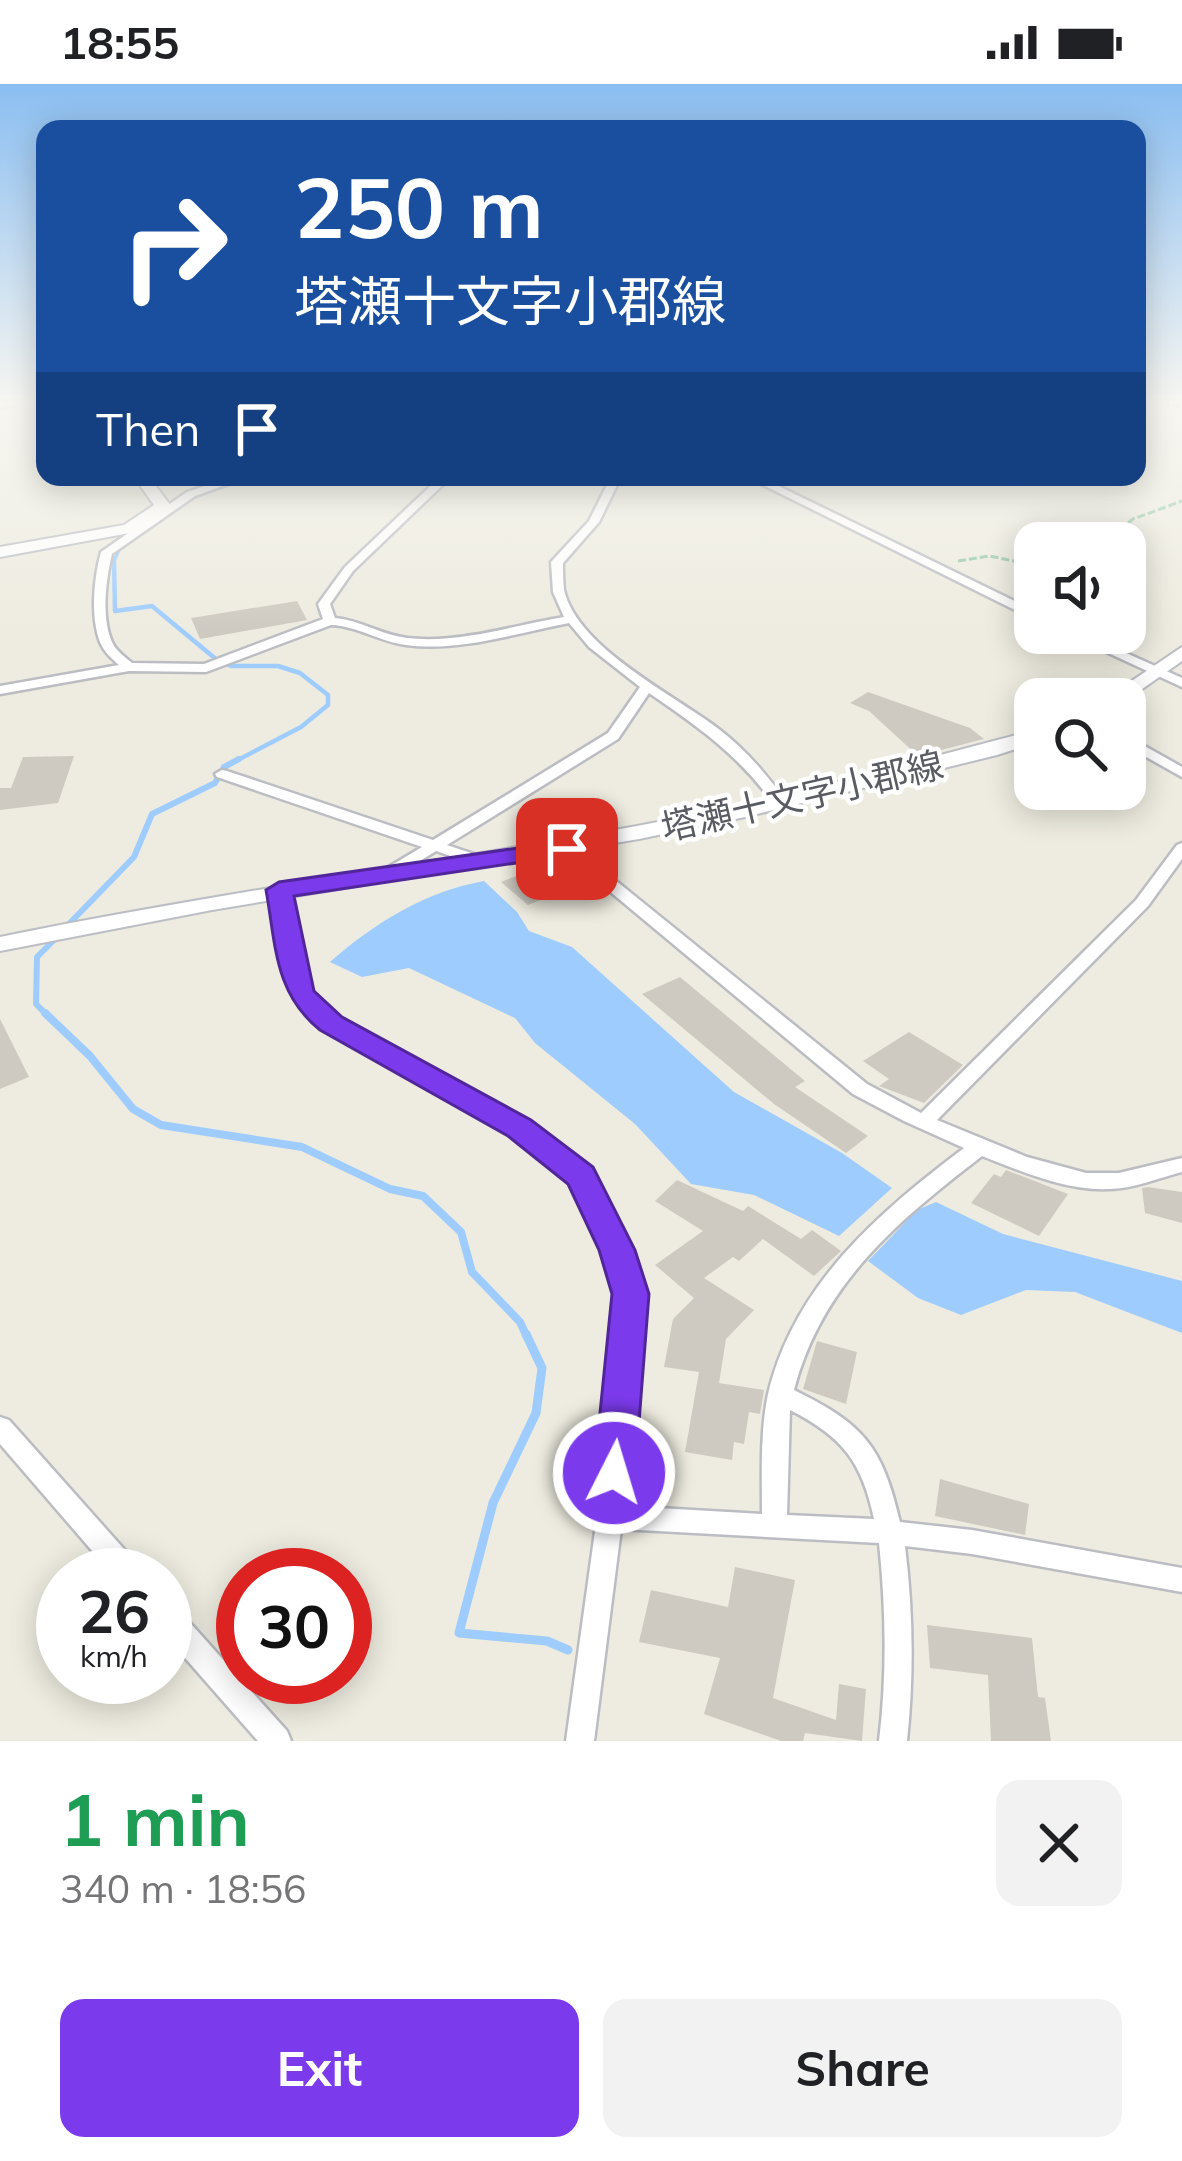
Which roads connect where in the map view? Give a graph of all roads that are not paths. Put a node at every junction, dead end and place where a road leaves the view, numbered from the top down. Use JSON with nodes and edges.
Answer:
{"nodes":[{"id":1,"x":148,"y":486,"type":"edge"},
{"id":2,"x":215,"y":486,"type":"edge"},
{"id":3,"x":437,"y":486,"type":"edge"},
{"id":4,"x":612,"y":486,"type":"edge"},
{"id":5,"x":770,"y":486,"type":"edge"},
{"id":6,"x":151,"y":516,"type":"junction"},
{"id":7,"x":0,"y":552,"type":"edge"},
{"id":8,"x":1014,"y":606,"type":"edge"},
{"id":9,"x":567,"y":620,"type":"junction"},
{"id":10,"x":330,"y":621,"type":"junction"},
{"id":11,"x":1182,"y":653,"type":"edge"},
{"id":12,"x":1116,"y":654,"type":"edge"},
{"id":13,"x":130,"y":667,"type":"junction"},
{"id":14,"x":1157,"y":673,"type":"junction"},
{"id":15,"x":1146,"y":680,"type":"edge"},
{"id":16,"x":1182,"y":683,"type":"edge"},
{"id":17,"x":646,"y":686,"type":"junction"},
{"id":18,"x":0,"y":690,"type":"edge"},
{"id":19,"x":1014,"y":742,"type":"edge"},
{"id":20,"x":1146,"y":752,"type":"edge"},
{"id":21,"x":1182,"y":773,"type":"edge"},
{"id":22,"x":222,"y":774,"type":"dead end"},
{"id":23,"x":781,"y":804,"type":"junction"},
{"id":24,"x":435,"y":847,"type":"junction"},
{"id":25,"x":1182,"y":848,"type":"edge"},
{"id":26,"x":567,"y":849,"type":"junction"},
{"id":27,"x":480,"y":861,"type":"junction"},
{"id":28,"x":388,"y":874,"type":"junction"},
{"id":29,"x":279,"y":890,"type":"junction"},
{"id":30,"x":0,"y":944,"type":"edge"},
{"id":31,"x":925,"y":1120,"type":"junction"},
{"id":32,"x":982,"y":1145,"type":"junction"},
{"id":33,"x":1182,"y":1165,"type":"edge"},
{"id":34,"x":780,"y":1394,"type":"junction"},
{"id":35,"x":0,"y":1426,"type":"edge"},
{"id":36,"x":610,"y":1517,"type":"junction"},
{"id":37,"x":774,"y":1527,"type":"junction"},
{"id":38,"x":889,"y":1532,"type":"junction"},
{"id":39,"x":106,"y":1548,"type":"edge"},
{"id":40,"x":1182,"y":1580,"type":"edge"},
{"id":41,"x":192,"y":1645,"type":"edge"},
{"id":42,"x":277,"y":1741,"type":"edge"},
{"id":43,"x":580,"y":1741,"type":"edge"},
{"id":44,"x":893,"y":1741,"type":"edge"}],
"edges":[{"from":1,"to":6,"type":"main road"},
{"from":2,"to":6,"type":"street"},
{"from":3,"to":10,"type":"street"},
{"from":4,"to":9,"type":"street"},
{"from":5,"to":8,"type":"street"},
{"from":6,"to":7,"type":"main road"},
{"from":6,"to":13,"type":"street"},
{"from":9,"to":10,"type":"street"},
{"from":9,"to":17,"type":"street"},
{"from":10,"to":13,"type":"street"},
{"from":11,"to":14,"type":"main road"},
{"from":12,"to":14,"type":"street"},
{"from":13,"to":18,"type":"street"},
{"from":14,"to":15,"type":"main road"},
{"from":14,"to":16,"type":"street"},
{"from":17,"to":23,"type":"street"},
{"from":17,"to":24,"type":"street"},
{"from":19,"to":23,"type":"main road","name":"塔瀬十文字小郡線"},
{"from":20,"to":21,"type":"street"},
{"from":22,"to":24,"type":"street"},
{"from":23,"to":26,"type":"main road","name":"塔瀬十文字小郡線"},
{"from":24,"to":27,"type":"street"},
{"from":24,"to":28,"type":"street"},
{"from":25,"to":31,"type":"street"},
{"from":26,"to":27,"type":"main road","name":"塔瀬十文字小郡線"},
{"from":26,"to":31,"type":"street"},
{"from":27,"to":28,"type":"main road","name":"塔瀬十文字小郡線"},
{"from":28,"to":29,"type":"main road","name":"塔瀬十文字小郡線"},
{"from":29,"to":30,"type":"main road","name":"塔瀬十文字小郡線"},
{"from":29,"to":36,"type":"street"},
{"from":31,"to":32,"type":"street"},
{"from":32,"to":33,"type":"street"},
{"from":32,"to":34,"type":"street"},
{"from":34,"to":37,"type":"street"},
{"from":34,"to":38,"type":"street"},
{"from":35,"to":39,"type":"street"},
{"from":36,"to":37,"type":"street"},
{"from":36,"to":43,"type":"street"},
{"from":37,"to":38,"type":"street"},
{"from":38,"to":40,"type":"street"},
{"from":38,"to":44,"type":"street"},
{"from":41,"to":42,"type":"street"}]}
